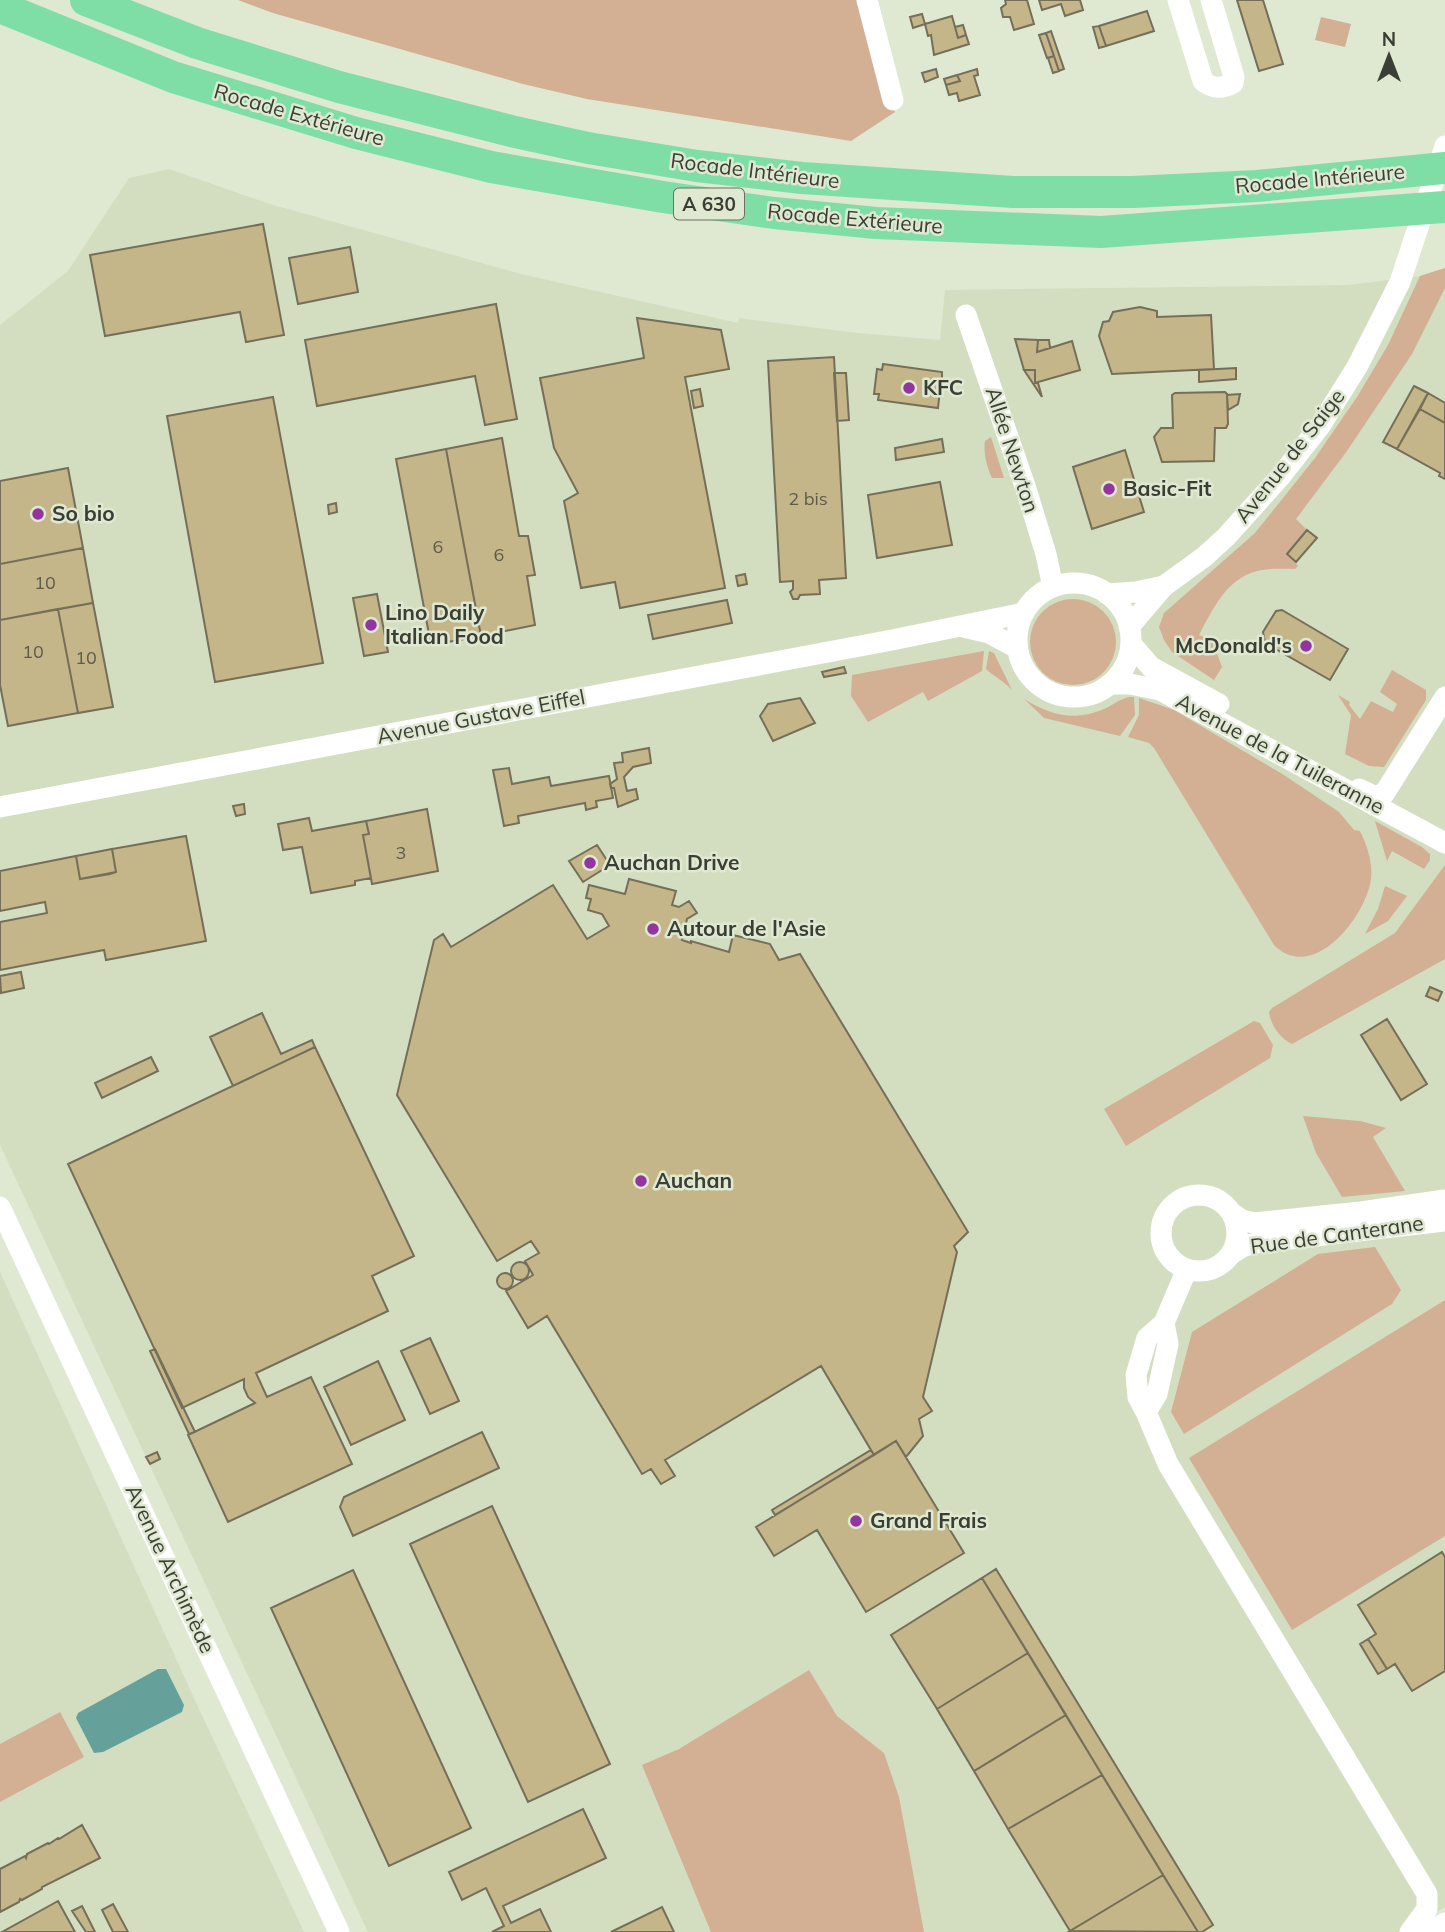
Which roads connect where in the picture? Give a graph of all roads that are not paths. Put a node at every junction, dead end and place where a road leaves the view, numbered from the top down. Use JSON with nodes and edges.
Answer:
{"nodes":[{"id":1,"x":86,"y":0,"type":"edge"},
{"id":2,"x":867,"y":0,"type":"edge"},
{"id":3,"x":1178,"y":0,"type":"edge"},
{"id":4,"x":1211,"y":0,"type":"edge"},
{"id":5,"x":0,"y":7,"type":"edge"},
{"id":6,"x":893,"y":100,"type":"dead end"},
{"id":7,"x":1445,"y":146,"type":"edge"},
{"id":8,"x":1445,"y":168,"type":"edge"},
{"id":9,"x":1445,"y":208,"type":"edge"},
{"id":10,"x":966,"y":314,"type":"dead end"},
{"id":11,"x":1164,"y":586,"type":"junction"},
{"id":12,"x":1053,"y":587,"type":"junction"},
{"id":13,"x":1107,"y":594,"type":"junction"},
{"id":14,"x":1024,"y":613,"type":"junction"},
{"id":15,"x":962,"y":627,"type":"junction"},
{"id":16,"x":1130,"y":635,"type":"junction"},
{"id":17,"x":1017,"y":648,"type":"junction"},
{"id":18,"x":1110,"y":684,"type":"junction"},
{"id":19,"x":1445,"y":697,"type":"edge"},
{"id":20,"x":1309,"y":768,"type":"junction"},
{"id":21,"x":1384,"y":794,"type":"junction"},
{"id":22,"x":0,"y":807,"type":"edge"},
{"id":23,"x":1445,"y":828,"type":"edge"},
{"id":24,"x":1445,"y":843,"type":"edge"},
{"id":25,"x":1445,"y":1200,"type":"edge"},
{"id":26,"x":0,"y":1207,"type":"edge"},
{"id":27,"x":1233,"y":1214,"type":"junction"},
{"id":28,"x":1445,"y":1221,"type":"edge"},
{"id":29,"x":1230,"y":1255,"type":"junction"},
{"id":30,"x":1187,"y":1269,"type":"junction"},
{"id":31,"x":1445,"y":1923,"type":"edge"},
{"id":32,"x":339,"y":1932,"type":"edge"},
{"id":33,"x":1410,"y":1932,"type":"edge"},
{"id":34,"x":1429,"y":1932,"type":"edge"}],
"edges":[{"from":1,"to":8,"type":"highway","name":"Rocade Intérieure","number":"A 630"},
{"from":2,"to":6,"type":"street"},
{"from":3,"to":4,"type":"street"},
{"from":5,"to":9,"type":"highway","name":"Rocade Extérieure","number":"A 630"},
{"from":7,"to":11,"type":"street","name":"Avenue de Saige"},
{"from":10,"to":12,"type":"street","name":"Allée Newton"},
{"from":11,"to":13,"type":"street","name":"Avenue de Saige"},
{"from":11,"to":16,"type":"street","name":"Avenue de Saige"},
{"from":12,"to":13,"type":"street"},
{"from":12,"to":14,"type":"street"},
{"from":13,"to":16,"type":"street"},
{"from":14,"to":15,"type":"street","name":"Avenue Gustave Eiffel"},
{"from":14,"to":17,"type":"street"},
{"from":15,"to":17,"type":"street","name":"Avenue Gustave Eiffel"},
{"from":15,"to":22,"type":"street","name":"Avenue Gustave Eiffel"},
{"from":16,"to":18,"type":"street"},
{"from":16,"to":21,"type":"street","name":"Avenue de la Tuileranne"},
{"from":17,"to":18,"type":"street"},
{"from":18,"to":20,"type":"street","name":"Avenue de la Tuileranne"},
{"from":19,"to":21,"type":"street"},
{"from":20,"to":21,"type":"street"},
{"from":20,"to":24,"type":"street","name":"Avenue de la Tuileranne"},
{"from":21,"to":23,"type":"street","name":"Avenue de la Tuileranne"},
{"from":25,"to":27,"type":"street","name":"Rue de Canterane"},
{"from":26,"to":32,"type":"street","name":"Avenue Archimède"},
{"from":27,"to":29,"type":"street"},
{"from":27,"to":30,"type":"street"},
{"from":28,"to":29,"type":"street","name":"Rue de Canterane"},
{"from":29,"to":30,"type":"street"},
{"from":30,"to":33,"type":"street"},
{"from":31,"to":34,"type":"street"}]}
